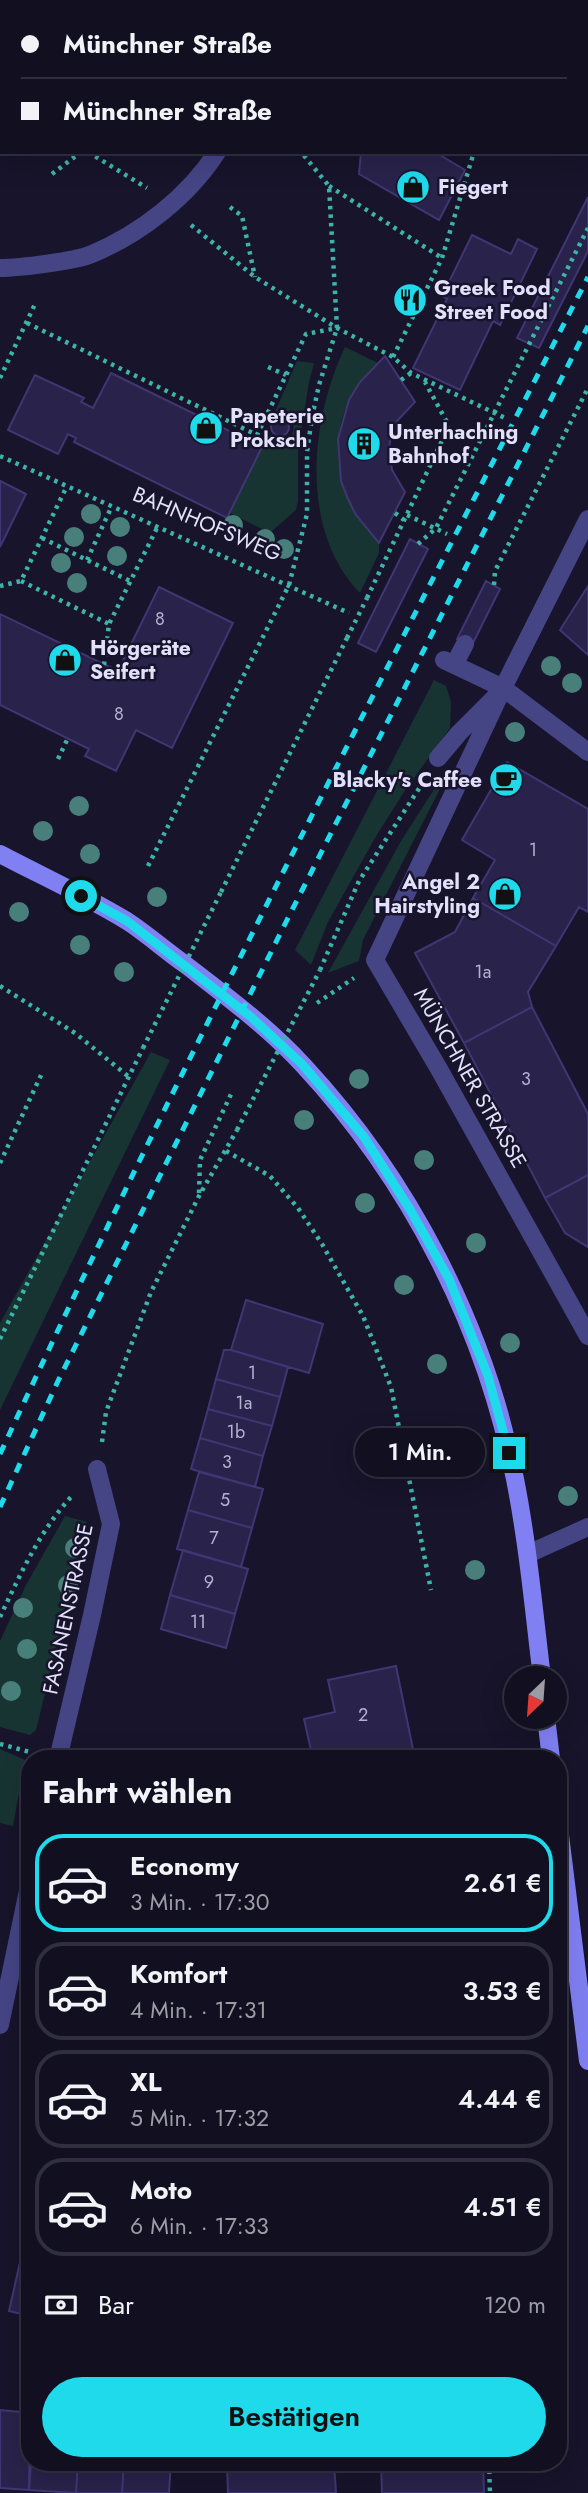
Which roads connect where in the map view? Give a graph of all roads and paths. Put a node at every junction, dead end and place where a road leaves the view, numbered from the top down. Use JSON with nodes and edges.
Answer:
{"nodes":[{"id":1,"x":78,"y":154,"type":"edge"},
{"id":2,"x":91,"y":154,"type":"edge"},
{"id":3,"x":216,"y":154,"type":"edge"},
{"id":4,"x":302,"y":154,"type":"edge"},
{"id":5,"x":473,"y":154,"type":"edge"},
{"id":6,"x":52,"y":174,"type":"dead end"},
{"id":7,"x":329,"y":186,"type":"junction"},
{"id":8,"x":169,"y":206,"type":"junction"},
{"id":9,"x":230,"y":207,"type":"dead end"},
{"id":10,"x":588,"y":228,"type":"edge"},
{"id":11,"x":442,"y":258,"type":"junction"},
{"id":12,"x":0,"y":268,"type":"edge"},
{"id":13,"x":256,"y":277,"type":"junction"},
{"id":14,"x":35,"y":304,"type":"dead end"},
{"id":15,"x":27,"y":323,"type":"junction"},
{"id":16,"x":337,"y":328,"type":"junction"},
{"id":17,"x":393,"y":357,"type":"junction"},
{"id":18,"x":268,"y":367,"type":"dead end"},
{"id":19,"x":411,"y":373,"type":"junction"},
{"id":20,"x":286,"y":375,"type":"junction"},
{"id":21,"x":0,"y":379,"type":"edge"},
{"id":22,"x":401,"y":380,"type":"dead end"},
{"id":23,"x":425,"y":381,"type":"junction"},
{"id":24,"x":588,"y":388,"type":"edge"},
{"id":25,"x":495,"y":413,"type":"junction"},
{"id":26,"x":505,"y":418,"type":"dead end"},
{"id":27,"x":0,"y":456,"type":"edge"},
{"id":28,"x":66,"y":488,"type":"junction"},
{"id":29,"x":111,"y":508,"type":"junction"},
{"id":30,"x":395,"y":513,"type":"dead end"},
{"id":31,"x":406,"y":517,"type":"junction"},
{"id":32,"x":588,"y":519,"type":"edge"},
{"id":33,"x":157,"y":528,"type":"junction"},
{"id":34,"x":436,"y":528,"type":"junction"},
{"id":35,"x":447,"y":534,"type":"dead end"},
{"id":36,"x":42,"y":538,"type":"junction"},
{"id":37,"x":418,"y":544,"type":"dead end"},
{"id":38,"x":87,"y":560,"type":"junction"},
{"id":39,"x":21,"y":581,"type":"junction"},
{"id":40,"x":130,"y":581,"type":"junction"},
{"id":41,"x":289,"y":585,"type":"junction"},
{"id":42,"x":494,"y":585,"type":"dead end"},
{"id":43,"x":0,"y":586,"type":"edge"},
{"id":44,"x":349,"y":613,"type":"dead end"},
{"id":45,"x":109,"y":624,"type":"junction"},
{"id":46,"x":465,"y":644,"type":"dead end"},
{"id":47,"x":104,"y":665,"type":"dead end"},
{"id":48,"x":503,"y":688,"type":"junction"},
{"id":49,"x":68,"y":738,"type":"dead end"},
{"id":50,"x":588,"y":752,"type":"edge"},
{"id":51,"x":438,"y":758,"type":"joint"},
{"id":52,"x":58,"y":759,"type":"dead end"},
{"id":53,"x":0,"y":854,"type":"edge"},
{"id":54,"x":148,"y":866,"type":"dead end"},
{"id":55,"x":361,"y":974,"type":"dead end"},
{"id":56,"x":0,"y":986,"type":"edge"},
{"id":57,"x":317,"y":1003,"type":"dead end"},
{"id":58,"x":43,"y":1071,"type":"dead end"},
{"id":59,"x":129,"y":1077,"type":"junction"},
{"id":60,"x":233,"y":1090,"type":"dead end"},
{"id":61,"x":226,"y":1151,"type":"junction"},
{"id":62,"x":0,"y":1163,"type":"edge"},
{"id":63,"x":199,"y":1196,"type":"junction"},
{"id":64,"x":586,"y":1324,"type":"edge"},
{"id":65,"x":0,"y":1339,"type":"edge"},
{"id":66,"x":97,"y":1469,"type":"junction"},
{"id":67,"x":588,"y":1527,"type":"edge"},
{"id":68,"x":528,"y":1554,"type":"junction"},
{"id":69,"x":431,"y":1590,"type":"dead end"},
{"id":70,"x":0,"y":1617,"type":"edge"},
{"id":71,"x":541,"y":1666,"type":"edge"},
{"id":72,"x":547,"y":1729,"type":"edge"},
{"id":73,"x":60,"y":1750,"type":"edge"},
{"id":74,"x":550,"y":1750,"type":"edge"},
{"id":75,"x":567,"y":1892,"type":"edge"},
{"id":76,"x":21,"y":1924,"type":"edge"},
{"id":77,"x":0,"y":2025,"type":"edge"},
{"id":78,"x":588,"y":2061,"type":"edge"},
{"id":79,"x":489,"y":2471,"type":"edge"},
{"id":80,"x":490,"y":2493,"type":"edge"}],
"edges":[{"from":1,"to":6,"type":"path"},
{"from":2,"to":8,"type":"path"},
{"from":3,"to":8,"type":"street"},
{"from":4,"to":7,"type":"path"},
{"from":5,"to":11,"type":"path"},
{"from":7,"to":11,"type":"path"},
{"from":7,"to":16,"type":"path"},
{"from":8,"to":12,"type":"street"},
{"from":8,"to":13,"type":"path"},
{"from":9,"to":13,"type":"path"},
{"from":10,"to":25,"type":"path"},
{"from":11,"to":17,"type":"path"},
{"from":13,"to":16,"type":"path"},
{"from":14,"to":15,"type":"path"},
{"from":15,"to":20,"type":"path"},
{"from":15,"to":21,"type":"path"},
{"from":16,"to":17,"type":"path"},
{"from":16,"to":20,"type":"path"},
{"from":16,"to":41,"type":"path"},
{"from":17,"to":19,"type":"path"},
{"from":18,"to":20,"type":"path"},
{"from":19,"to":22,"type":"path"},
{"from":19,"to":23,"type":"path"},
{"from":23,"to":25,"type":"path"},
{"from":23,"to":31,"type":"path"},
{"from":24,"to":42,"type":"path"},
{"from":25,"to":26,"type":"path"},
{"from":25,"to":34,"type":"path"},
{"from":27,"to":28,"type":"path","name":"BAHNHOFSWEG"},
{"from":28,"to":29,"type":"path","name":"BAHNHOFSWEG"},
{"from":28,"to":36,"type":"path"},
{"from":29,"to":33,"type":"path","name":"BAHNHOFSWEG"},
{"from":29,"to":38,"type":"path"},
{"from":30,"to":31,"type":"path"},
{"from":31,"to":34,"type":"path"},
{"from":31,"to":59,"type":"path","bridge":true},
{"from":32,"to":48,"type":"street"},
{"from":33,"to":40,"type":"path"},
{"from":33,"to":41,"type":"path","name":"BAHNHOFSWEG"},
{"from":34,"to":35,"type":"path"},
{"from":34,"to":37,"type":"path"},
{"from":36,"to":38,"type":"path"},
{"from":36,"to":39,"type":"path"},
{"from":38,"to":40,"type":"path"},
{"from":39,"to":43,"type":"path"},
{"from":39,"to":45,"type":"path"},
{"from":40,"to":45,"type":"path"},
{"from":41,"to":44,"type":"path","name":"BAHNHOFSWEG"},
{"from":41,"to":54,"type":"path"},
{"from":45,"to":47,"type":"path"},
{"from":46,"to":48,"type":"street"},
{"from":48,"to":50,"type":"street"},
{"from":48,"to":51,"type":"street"},
{"from":48,"to":64,"type":"street","name":"MÜNCHNER STRASSE"},
{"from":49,"to":52,"type":"path"},
{"from":51,"to":61,"type":"path","bridge":true},
{"from":53,"to":68,"type":"main road"},
{"from":55,"to":57,"type":"path"},
{"from":56,"to":59,"type":"path"},
{"from":58,"to":62,"type":"path"},
{"from":59,"to":65,"type":"path"},
{"from":60,"to":63,"type":"path"},
{"from":61,"to":63,"type":"path"},
{"from":61,"to":69,"type":"path"},
{"from":63,"to":66,"type":"path"},
{"from":66,"to":70,"type":"path"},
{"from":66,"to":73,"type":"street","name":"FASANENSTRASSE"},
{"from":67,"to":68,"type":"street"},
{"from":68,"to":71,"type":"main road"},
{"from":72,"to":74,"type":"main road"},
{"from":75,"to":78,"type":"main road"},
{"from":76,"to":77,"type":"street"},
{"from":79,"to":80,"type":"path"}]}
